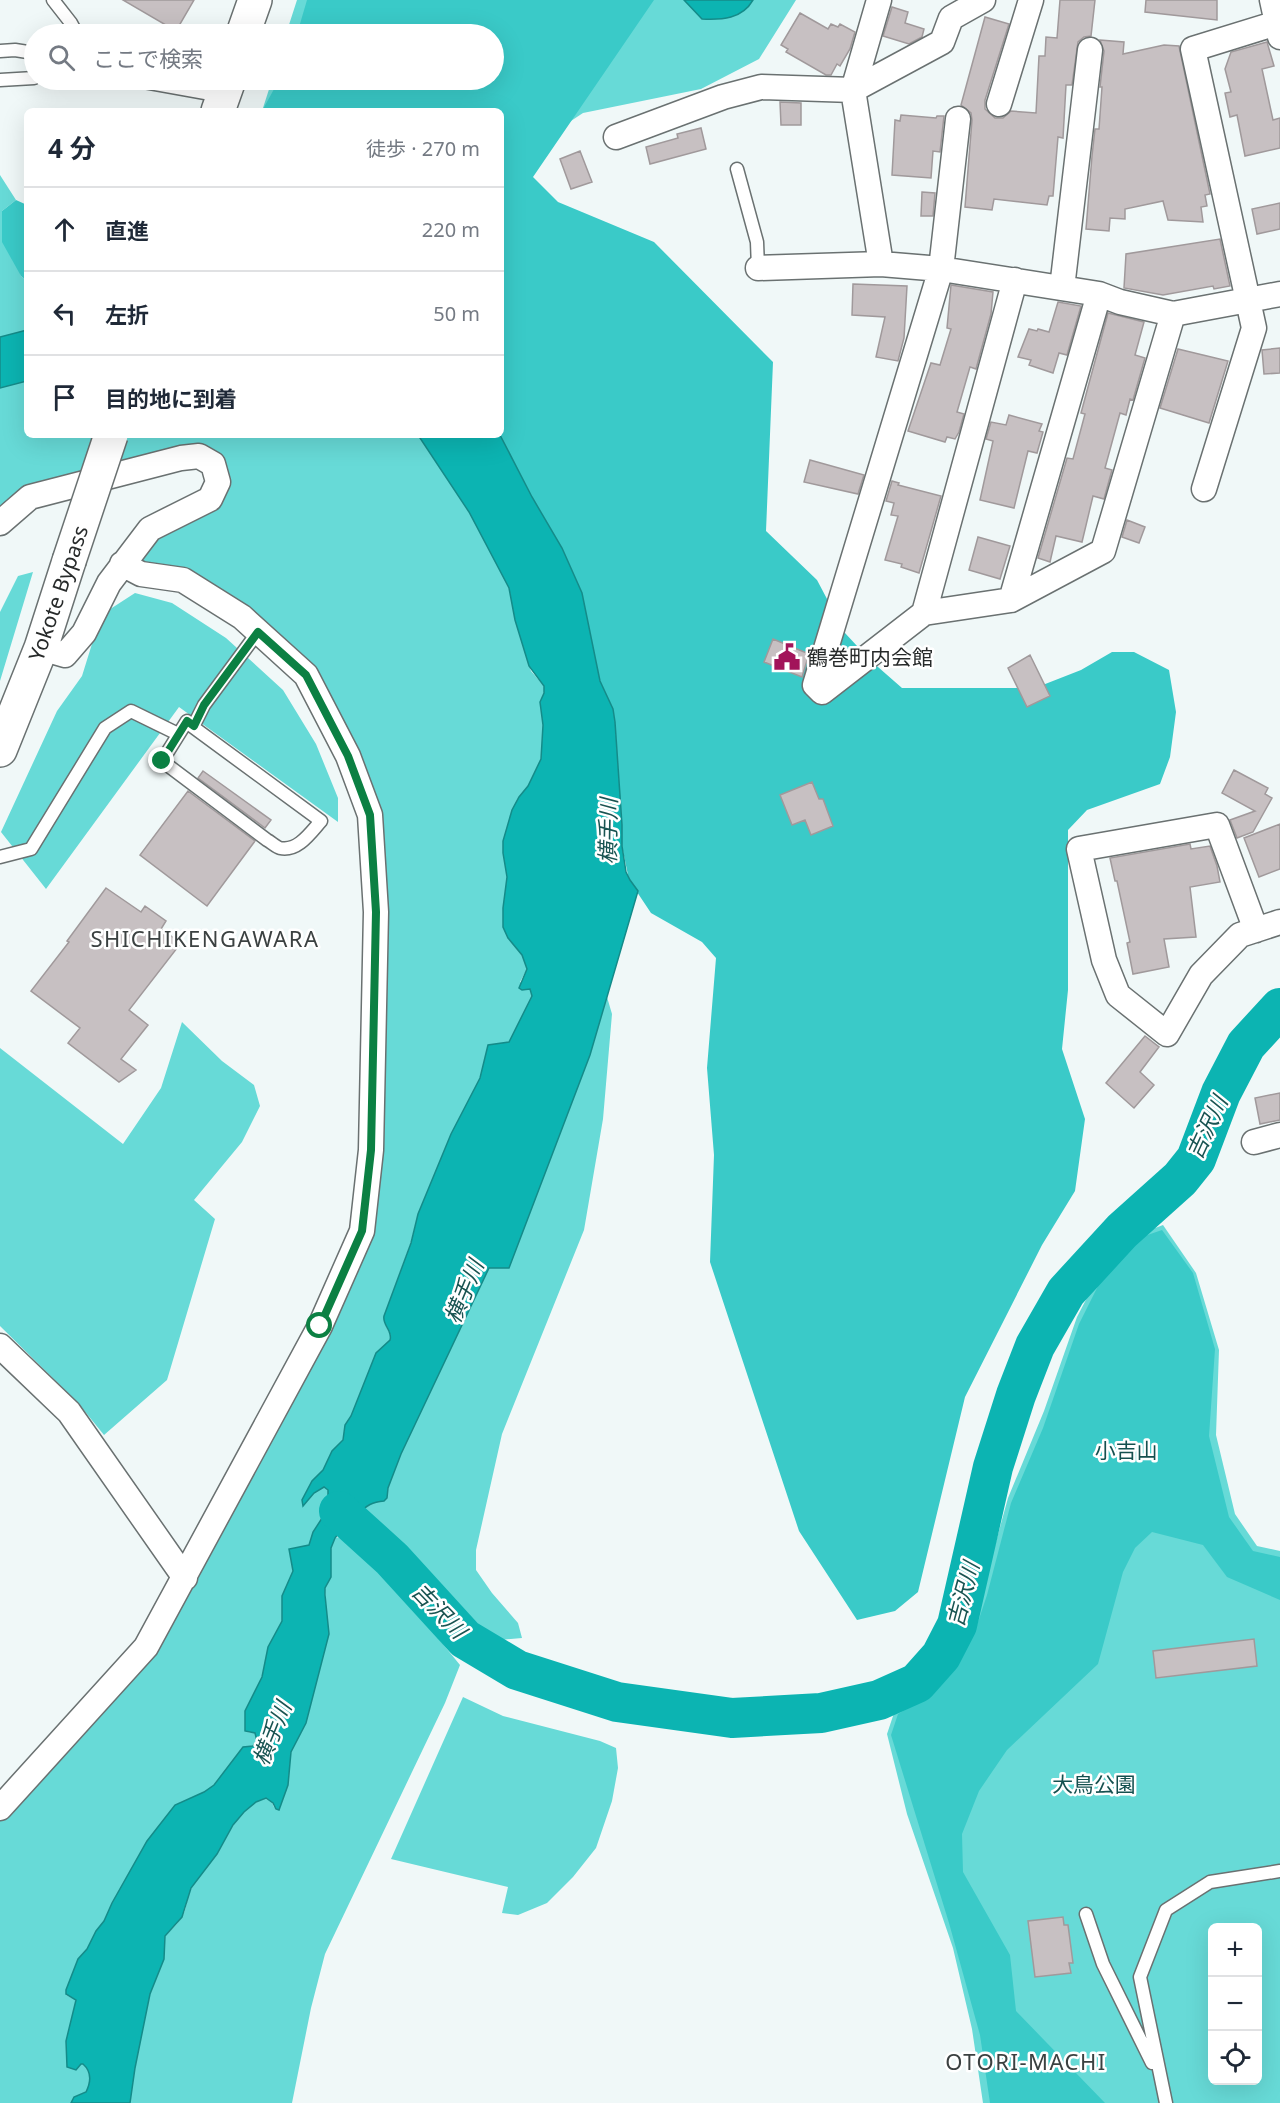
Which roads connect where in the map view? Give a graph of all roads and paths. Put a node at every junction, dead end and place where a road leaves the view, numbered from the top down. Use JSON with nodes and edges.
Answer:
{"nodes":[{"id":1,"x":53,"y":0,"type":"edge"},
{"id":2,"x":255,"y":0,"type":"edge"},
{"id":3,"x":879,"y":0,"type":"edge"},
{"id":4,"x":983,"y":0,"type":"edge"},
{"id":5,"x":1031,"y":0,"type":"edge"},
{"id":6,"x":1272,"y":0,"type":"edge"},
{"id":7,"x":72,"y":24,"type":"edge"},
{"id":8,"x":247,"y":24,"type":"edge"},
{"id":9,"x":1278,"y":30,"type":"edge"},
{"id":10,"x":1090,"y":50,"type":"dead end"},
{"id":11,"x":0,"y":51,"type":"edge"},
{"id":12,"x":24,"y":51,"type":"edge"},
{"id":13,"x":24,"y":79,"type":"edge"},
{"id":14,"x":0,"y":80,"type":"edge"},
{"id":15,"x":189,"y":90,"type":"edge"},
{"id":16,"x":853,"y":90,"type":"junction"},
{"id":17,"x":223,"y":96,"type":"edge"},
{"id":18,"x":999,"y":104,"type":"dead end"},
{"id":19,"x":958,"y":119,"type":"dead end"},
{"id":20,"x":616,"y":136,"type":"dead end"},
{"id":21,"x":737,"y":169,"type":"dead end"},
{"id":22,"x":881,"y":264,"type":"junction"},
{"id":23,"x":758,"y":268,"type":"joint"},
{"id":24,"x":941,"y":269,"type":"junction"},
{"id":25,"x":1015,"y":280,"type":"junction"},
{"id":26,"x":1062,"y":288,"type":"junction"},
{"id":27,"x":1099,"y":294,"type":"junction"},
{"id":28,"x":1280,"y":294,"type":"edge"},
{"id":29,"x":1248,"y":300,"type":"junction"},
{"id":30,"x":1173,"y":314,"type":"junction"},
{"id":31,"x":110,"y":438,"type":"edge"},
{"id":32,"x":1204,"y":489,"type":"dead end"},
{"id":33,"x":0,"y":523,"type":"edge"},
{"id":34,"x":123,"y":564,"type":"junction"},
{"id":35,"x":1011,"y":600,"type":"junction"},
{"id":36,"x":924,"y":613,"type":"junction"},
{"id":37,"x":258,"y":632,"type":"junction"},
{"id":38,"x":41,"y":648,"type":"junction"},
{"id":39,"x":194,"y":726,"type":"junction"},
{"id":40,"x":178,"y":734,"type":"junction"},
{"id":41,"x":0,"y":750,"type":"edge"},
{"id":42,"x":0,"y":857,"type":"edge"},
{"id":43,"x":1280,"y":922,"type":"edge"},
{"id":44,"x":1256,"y":930,"type":"junction"},
{"id":45,"x":1280,"y":1136,"type":"edge"},
{"id":46,"x":1254,"y":1142,"type":"dead end"},
{"id":47,"x":0,"y":1346,"type":"edge"},
{"id":48,"x":184,"y":1578,"type":"junction"},
{"id":49,"x":0,"y":1808,"type":"edge"},
{"id":50,"x":1280,"y":1871,"type":"edge"},
{"id":51,"x":1086,"y":1914,"type":"dead end"},
{"id":52,"x":1160,"y":2077,"type":"junction"},
{"id":53,"x":1166,"y":2103,"type":"edge"}],
"edges":[{"from":1,"to":7,"type":"lane"},
{"from":2,"to":8,"type":"highway"},
{"from":3,"to":16,"type":"street"},
{"from":4,"to":16,"type":"street"},
{"from":5,"to":18,"type":"street"},
{"from":6,"to":9,"type":"street"},
{"from":9,"to":29,"type":"street"},
{"from":10,"to":26,"type":"street"},
{"from":11,"to":12,"type":"lane"},
{"from":13,"to":14,"type":"lane"},
{"from":15,"to":17,"type":"lane"},
{"from":16,"to":20,"type":"street"},
{"from":16,"to":22,"type":"street"},
{"from":19,"to":24,"type":"street"},
{"from":21,"to":23,"type":"lane"},
{"from":22,"to":23,"type":"street"},
{"from":22,"to":24,"type":"street"},
{"from":24,"to":25,"type":"street"},
{"from":24,"to":36,"type":"street"},
{"from":25,"to":26,"type":"street"},
{"from":25,"to":36,"type":"street"},
{"from":26,"to":27,"type":"street"},
{"from":27,"to":30,"type":"street"},
{"from":27,"to":35,"type":"street"},
{"from":28,"to":29,"type":"street"},
{"from":29,"to":30,"type":"street"},
{"from":29,"to":32,"type":"street"},
{"from":30,"to":35,"type":"street"},
{"from":31,"to":38,"type":"highway","name":"Yokote Bypass","bridge":true},
{"from":33,"to":34,"type":"street"},
{"from":34,"to":37,"type":"street"},
{"from":34,"to":38,"type":"street"},
{"from":35,"to":36,"type":"street"},
{"from":37,"to":39,"type":"lane"},
{"from":37,"to":48,"type":"street"},
{"from":38,"to":41,"type":"highway","name":"Yokote Bypass"},
{"from":39,"to":40,"type":"lane"},
{"from":39,"to":40,"type":"lane"},
{"from":40,"to":42,"type":"lane"},
{"from":43,"to":44,"type":"street"},
{"from":44,"to":44,"type":"street"},
{"from":45,"to":46,"type":"street"},
{"from":47,"to":48,"type":"street"},
{"from":48,"to":49,"type":"street"},
{"from":50,"to":52,"type":"lane"},
{"from":51,"to":52,"type":"lane"},
{"from":52,"to":53,"type":"lane"}]}
